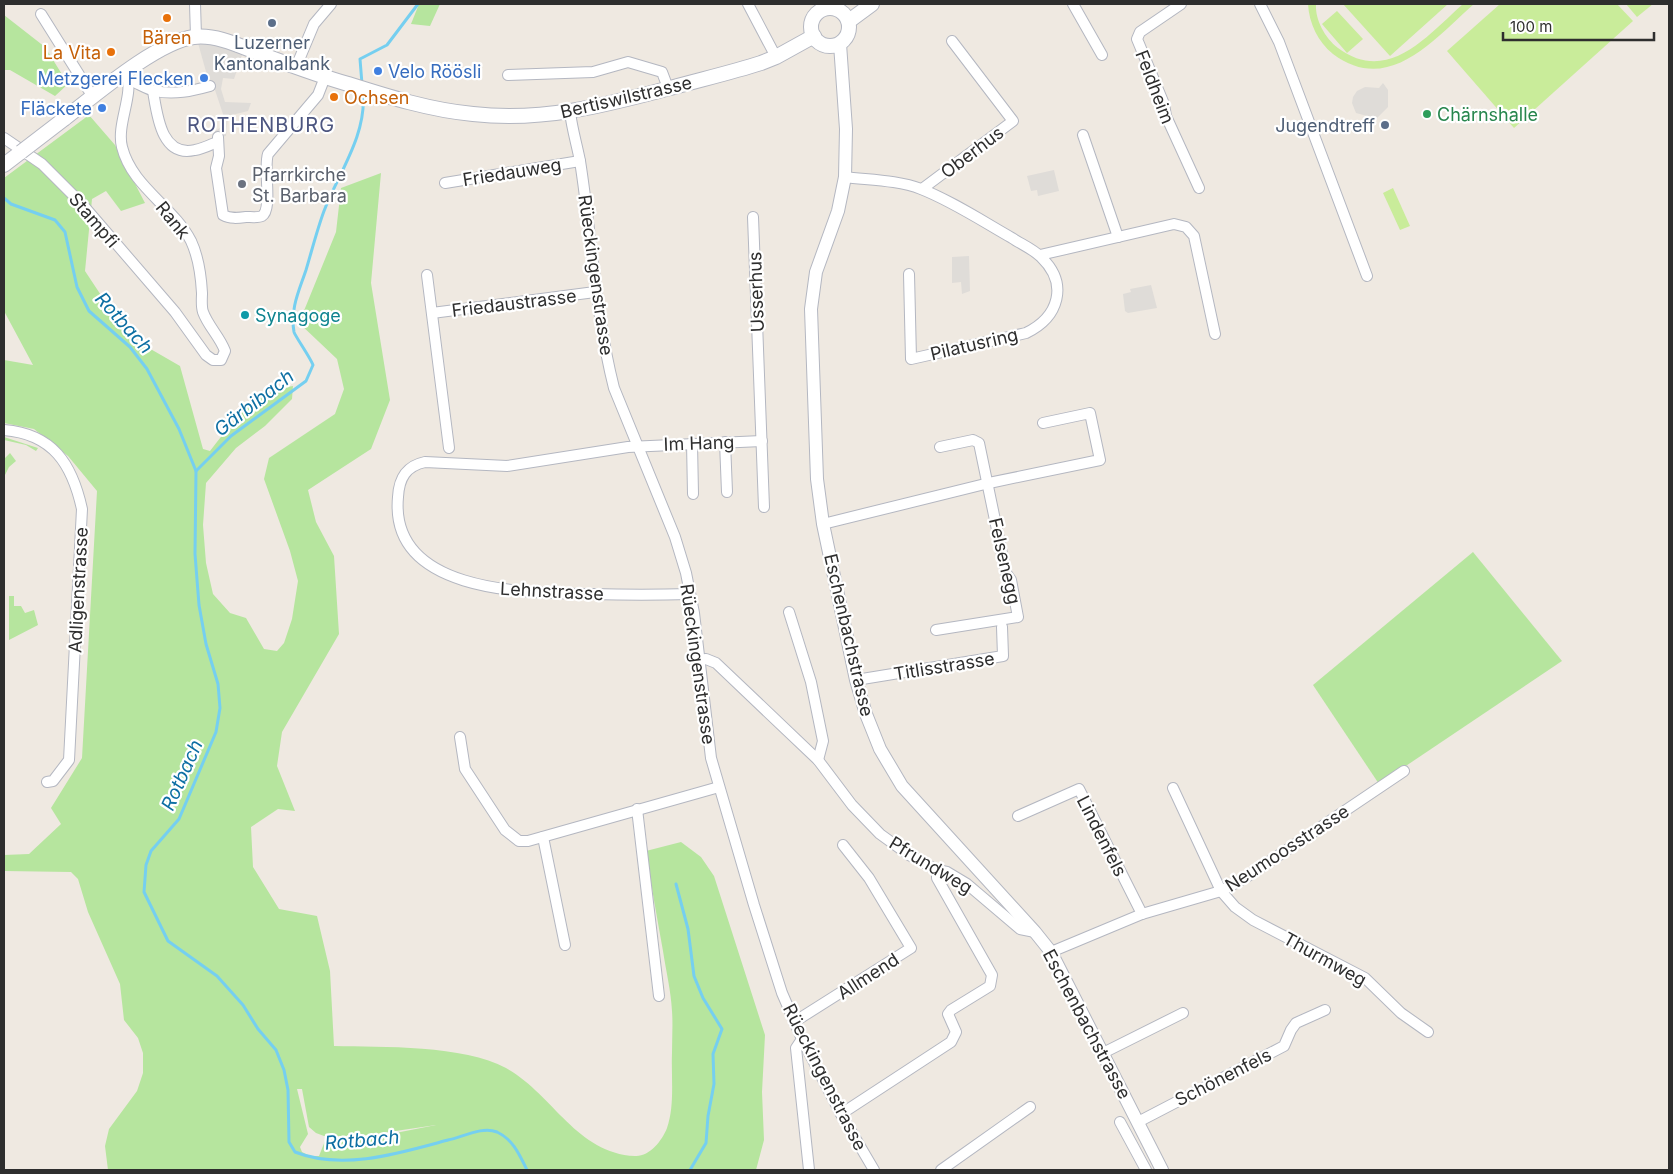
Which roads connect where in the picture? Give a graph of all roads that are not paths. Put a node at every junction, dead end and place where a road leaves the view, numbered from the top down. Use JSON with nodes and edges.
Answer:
{"nodes":[{"id":1,"x":195,"y":4,"type":"edge"},
{"id":2,"x":331,"y":4,"type":"edge"},
{"id":3,"x":748,"y":4,"type":"edge"},
{"id":4,"x":872,"y":4,"type":"edge"},
{"id":5,"x":1074,"y":4,"type":"edge"},
{"id":6,"x":1182,"y":4,"type":"edge"},
{"id":7,"x":1260,"y":4,"type":"edge"},
{"id":8,"x":41,"y":14,"type":"dead end"},
{"id":9,"x":849,"y":21,"type":"junction"},
{"id":10,"x":196,"y":36,"type":"junction"},
{"id":11,"x":814,"y":36,"type":"junction"},
{"id":12,"x":952,"y":41,"type":"dead end"},
{"id":13,"x":840,"y":44,"type":"junction"},
{"id":14,"x":1102,"y":55,"type":"dead end"},
{"id":15,"x":776,"y":57,"type":"junction"},
{"id":16,"x":296,"y":67,"type":"junction"},
{"id":17,"x":508,"y":75,"type":"dead end"},
{"id":18,"x":127,"y":77,"type":"junction"},
{"id":19,"x":325,"y":77,"type":"junction"},
{"id":20,"x":210,"y":86,"type":"dead end"},
{"id":21,"x":668,"y":88,"type":"junction"},
{"id":22,"x":153,"y":90,"type":"junction"},
{"id":23,"x":88,"y":100,"type":"junction"},
{"id":24,"x":570,"y":112,"type":"junction"},
{"id":25,"x":1083,"y":135,"type":"dead end"},
{"id":26,"x":4,"y":138,"type":"edge"},
{"id":27,"x":580,"y":161,"type":"junction"},
{"id":28,"x":4,"y":165,"type":"edge"},
{"id":29,"x":845,"y":177,"type":"junction"},
{"id":30,"x":444,"y":183,"type":"dead end"},
{"id":31,"x":1199,"y":188,"type":"dead end"},
{"id":32,"x":922,"y":189,"type":"junction"},
{"id":33,"x":753,"y":217,"type":"dead end"},
{"id":34,"x":1118,"y":237,"type":"junction"},
{"id":35,"x":1040,"y":255,"type":"junction"},
{"id":36,"x":909,"y":274,"type":"dead end"},
{"id":37,"x":427,"y":275,"type":"dead end"},
{"id":38,"x":1367,"y":276,"type":"dead end"},
{"id":39,"x":595,"y":292,"type":"junction"},
{"id":40,"x":175,"y":312,"type":"joint"},
{"id":41,"x":432,"y":313,"type":"junction"},
{"id":42,"x":1215,"y":334,"type":"dead end"},
{"id":43,"x":1043,"y":423,"type":"dead end"},
{"id":44,"x":4,"y":430,"type":"edge"},
{"id":45,"x":762,"y":441,"type":"junction"},
{"id":46,"x":725,"y":442,"type":"junction"},
{"id":47,"x":692,"y":443,"type":"junction"},
{"id":48,"x":637,"y":447,"type":"junction"},
{"id":49,"x":940,"y":447,"type":"dead end"},
{"id":50,"x":449,"y":448,"type":"dead end"},
{"id":51,"x":989,"y":483,"type":"junction"},
{"id":52,"x":727,"y":492,"type":"dead end"},
{"id":53,"x":693,"y":494,"type":"dead end"},
{"id":54,"x":764,"y":507,"type":"dead end"},
{"id":55,"x":823,"y":524,"type":"junction"},
{"id":56,"x":690,"y":594,"type":"junction"},
{"id":57,"x":789,"y":612,"type":"dead end"},
{"id":58,"x":1002,"y":627,"type":"dead end"},
{"id":59,"x":936,"y":630,"type":"dead end"},
{"id":60,"x":699,"y":660,"type":"junction"},
{"id":61,"x":856,"y":680,"type":"junction"},
{"id":62,"x":460,"y":738,"type":"dead end"},
{"id":63,"x":818,"y":760,"type":"junction"},
{"id":64,"x":1404,"y":771,"type":"dead end"},
{"id":65,"x":47,"y":782,"type":"dead end"},
{"id":66,"x":719,"y":787,"type":"junction"},
{"id":67,"x":1173,"y":788,"type":"dead end"},
{"id":68,"x":636,"y":809,"type":"junction"},
{"id":69,"x":1018,"y":816,"type":"dead end"},
{"id":70,"x":543,"y":837,"type":"junction"},
{"id":71,"x":843,"y":845,"type":"dead end"},
{"id":72,"x":937,"y":870,"type":"junction"},
{"id":73,"x":1221,"y":891,"type":"junction"},
{"id":74,"x":1142,"y":914,"type":"junction"},
{"id":75,"x":1036,"y":932,"type":"junction"},
{"id":76,"x":565,"y":944,"type":"dead end"},
{"id":77,"x":1051,"y":952,"type":"junction"},
{"id":78,"x":659,"y":996,"type":"dead end"},
{"id":79,"x":1325,"y":1010,"type":"dead end"},
{"id":80,"x":1183,"y":1013,"type":"dead end"},
{"id":81,"x":794,"y":1022,"type":"junction"},
{"id":82,"x":1428,"y":1032,"type":"dead end"},
{"id":83,"x":802,"y":1040,"type":"junction"},
{"id":84,"x":1103,"y":1053,"type":"junction"},
{"id":85,"x":1030,"y":1107,"type":"dead end"},
{"id":86,"x":841,"y":1114,"type":"junction"},
{"id":87,"x":1120,"y":1122,"type":"dead end"},
{"id":88,"x":1138,"y":1122,"type":"junction"},
{"id":89,"x":809,"y":1170,"type":"edge"},
{"id":90,"x":874,"y":1170,"type":"edge"},
{"id":91,"x":941,"y":1170,"type":"edge"},
{"id":92,"x":1146,"y":1170,"type":"edge"},
{"id":93,"x":1162,"y":1170,"type":"edge"}],
"edges":[{"from":1,"to":10,"type":"street"},
{"from":2,"to":16,"type":"street"},
{"from":3,"to":15,"type":"street"},
{"from":4,"to":9,"type":"main road"},
{"from":5,"to":14,"type":"street"},
{"from":6,"to":31,"type":"street","name":"Feldheim"},
{"from":7,"to":38,"type":"street"},
{"from":8,"to":23,"type":"street"},
{"from":9,"to":11,"type":"main road"},
{"from":9,"to":13,"type":"main road"},
{"from":10,"to":16,"type":"main road","name":"Bertiswilstrasse"},
{"from":10,"to":18,"type":"main road"},
{"from":11,"to":13,"type":"main road"},
{"from":11,"to":15,"type":"main road","name":"Bertiswilstrasse"},
{"from":12,"to":32,"type":"street","name":"Oberhus"},
{"from":13,"to":29,"type":"street","name":"Eschenbachstrasse"},
{"from":15,"to":21,"type":"main road","name":"Bertiswilstrasse"},
{"from":16,"to":19,"type":"main road","name":"Bertiswilstrasse"},
{"from":17,"to":21,"type":"street"},
{"from":18,"to":22,"type":"street"},
{"from":18,"to":23,"type":"main road"},
{"from":18,"to":40,"type":"street","name":"Rank"},
{"from":19,"to":22,"type":"street"},
{"from":19,"to":24,"type":"main road","name":"Bertiswilstrasse"},
{"from":20,"to":22,"type":"street"},
{"from":21,"to":24,"type":"main road","name":"Bertiswilstrasse"},
{"from":23,"to":28,"type":"main road","bridge":true},
{"from":24,"to":27,"type":"street","name":"Rüeckingenstrasse"},
{"from":25,"to":34,"type":"street"},
{"from":26,"to":40,"type":"street","name":"Stampfi"},
{"from":27,"to":30,"type":"street","name":"Friedauweg"},
{"from":27,"to":39,"type":"street","name":"Rüeckingenstrasse"},
{"from":29,"to":32,"type":"street","name":"Pilatusring"},
{"from":29,"to":55,"type":"street","name":"Eschenbachstrasse"},
{"from":32,"to":35,"type":"street","name":"Pilatusring"},
{"from":33,"to":45,"type":"street","name":"Usserhus"},
{"from":34,"to":35,"type":"street"},
{"from":34,"to":42,"type":"street"},
{"from":35,"to":36,"type":"street","name":"Pilatusring"},
{"from":37,"to":41,"type":"street","name":"Friedaustrasse"},
{"from":39,"to":41,"type":"street","name":"Friedaustrasse"},
{"from":39,"to":48,"type":"street","name":"Rüeckingenstrasse"},
{"from":41,"to":50,"type":"street","name":"Friedaustrasse"},
{"from":43,"to":51,"type":"street"},
{"from":44,"to":65,"type":"street","name":"Adligenstrasse"},
{"from":45,"to":46,"type":"street","name":"Im Hang"},
{"from":45,"to":54,"type":"street"},
{"from":46,"to":47,"type":"street","name":"Im Hang"},
{"from":46,"to":52,"type":"street"},
{"from":47,"to":48,"type":"street","name":"Im Hang"},
{"from":47,"to":53,"type":"street"},
{"from":48,"to":56,"type":"street","name":"Rüeckingenstrasse"},
{"from":48,"to":56,"type":"street","name":"Lehnstrasse"},
{"from":49,"to":51,"type":"street","name":"Felsenegg"},
{"from":51,"to":55,"type":"street"},
{"from":51,"to":59,"type":"street","name":"Felsenegg"},
{"from":55,"to":61,"type":"street","name":"Eschenbachstrasse"},
{"from":56,"to":60,"type":"street","name":"Rüeckingenstrasse"},
{"from":57,"to":63,"type":"street"},
{"from":58,"to":61,"type":"street","name":"Titlisstrasse"},
{"from":60,"to":63,"type":"street","name":"Pfrundweg"},
{"from":60,"to":66,"type":"street","name":"Rüeckingenstrasse"},
{"from":61,"to":75,"type":"street","name":"Eschenbachstrasse"},
{"from":62,"to":70,"type":"street"},
{"from":63,"to":72,"type":"street","name":"Pfrundweg"},
{"from":64,"to":73,"type":"street","name":"Neumoosstrasse"},
{"from":66,"to":68,"type":"street"},
{"from":66,"to":81,"type":"street","name":"Rüeckingenstrasse"},
{"from":67,"to":73,"type":"street","name":"Thurmweg"},
{"from":68,"to":70,"type":"street"},
{"from":68,"to":78,"type":"street"},
{"from":69,"to":74,"type":"street","name":"Lindenfels"},
{"from":70,"to":76,"type":"street"},
{"from":71,"to":81,"type":"street","name":"Allmend"},
{"from":72,"to":75,"type":"street","name":"Pfrundweg"},
{"from":72,"to":86,"type":"street"},
{"from":73,"to":74,"type":"street","name":"Neumoosstrasse"},
{"from":73,"to":82,"type":"street","name":"Thurmweg"},
{"from":74,"to":77,"type":"street","name":"Neumoosstrasse"},
{"from":75,"to":77,"type":"street","name":"Eschenbachstrasse"},
{"from":77,"to":84,"type":"street","name":"Eschenbachstrasse"},
{"from":79,"to":88,"type":"street","name":"Schönenfels"},
{"from":80,"to":84,"type":"street"},
{"from":81,"to":83,"type":"street","name":"Rüeckingenstrasse"},
{"from":83,"to":86,"type":"street","name":"Rüeckingenstrasse"},
{"from":83,"to":89,"type":"street"},
{"from":84,"to":88,"type":"street","name":"Eschenbachstrasse"},
{"from":85,"to":91,"type":"street"},
{"from":86,"to":90,"type":"street","name":"Rüeckingenstrasse"},
{"from":87,"to":92,"type":"street"},
{"from":88,"to":93,"type":"street","name":"Eschenbachstrasse"}]}
